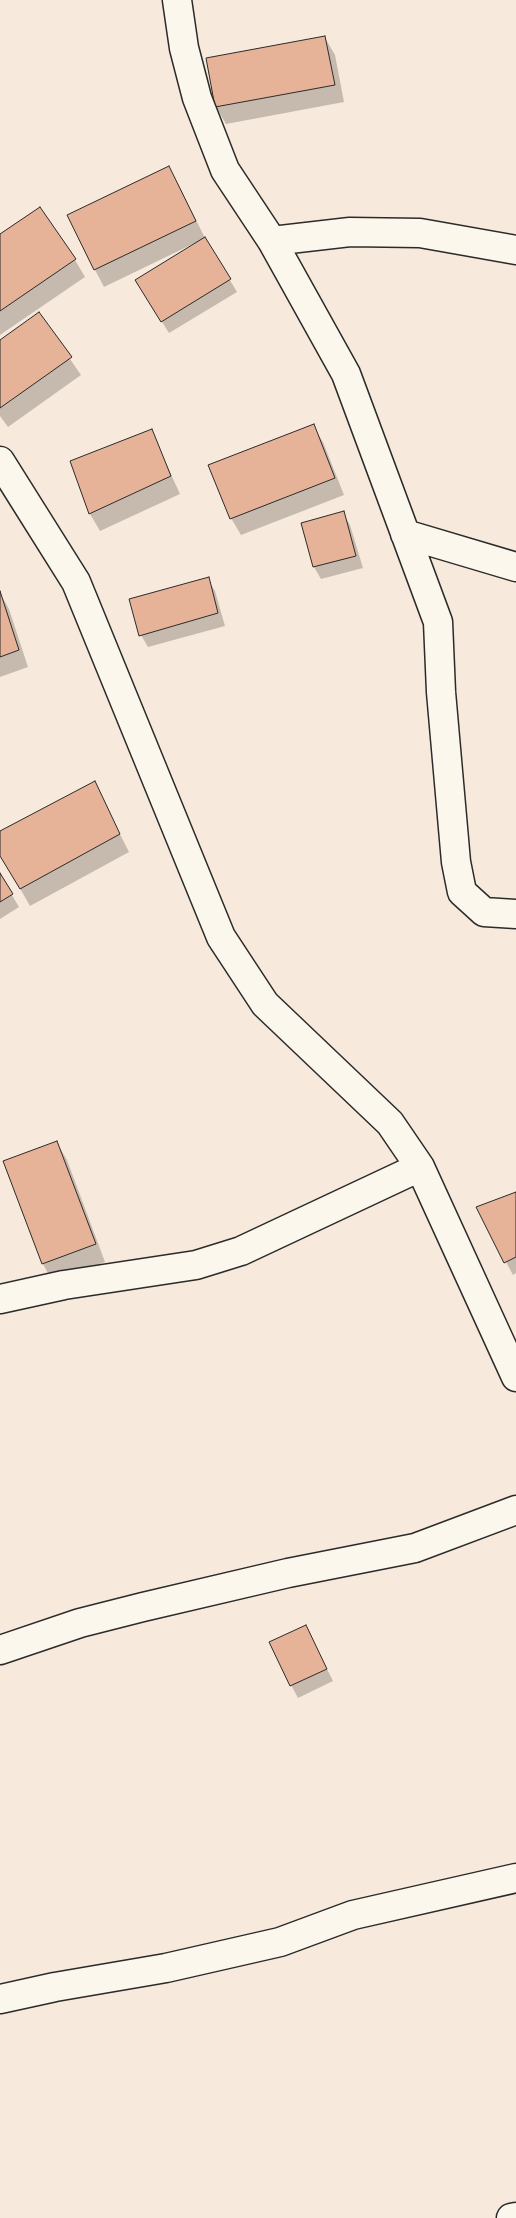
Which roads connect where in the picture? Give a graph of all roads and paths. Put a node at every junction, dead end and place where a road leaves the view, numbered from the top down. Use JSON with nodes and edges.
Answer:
{"nodes":[{"id":1,"x":177,"y":0,"type":"edge"},
{"id":2,"x":272,"y":242,"type":"junction"},
{"id":3,"x":516,"y":250,"type":"edge"},
{"id":4,"x":0,"y":461,"type":"edge"},
{"id":5,"x":406,"y":534,"type":"junction"},
{"id":6,"x":516,"y":568,"type":"edge"},
{"id":7,"x":516,"y":914,"type":"edge"},
{"id":8,"x":420,"y":1168,"type":"junction"},
{"id":9,"x":0,"y":1299,"type":"edge"},
{"id":10,"x":516,"y":1377,"type":"edge"},
{"id":11,"x":516,"y":1510,"type":"edge"},
{"id":12,"x":0,"y":1650,"type":"edge"},
{"id":13,"x":516,"y":1878,"type":"edge"},
{"id":14,"x":0,"y":1999,"type":"edge"},
{"id":15,"x":516,"y":2217,"type":"edge"},
{"id":16,"x":511,"y":2218,"type":"edge"}],
"edges":[{"from":1,"to":2,"type":"street"},
{"from":2,"to":3,"type":"street"},
{"from":2,"to":5,"type":"street"},
{"from":4,"to":8,"type":"street"},
{"from":5,"to":6,"type":"street"},
{"from":5,"to":7,"type":"street"},
{"from":8,"to":9,"type":"street"},
{"from":8,"to":10,"type":"street"},
{"from":11,"to":12,"type":"street"},
{"from":13,"to":14,"type":"street"},
{"from":15,"to":16,"type":"street"}]}
